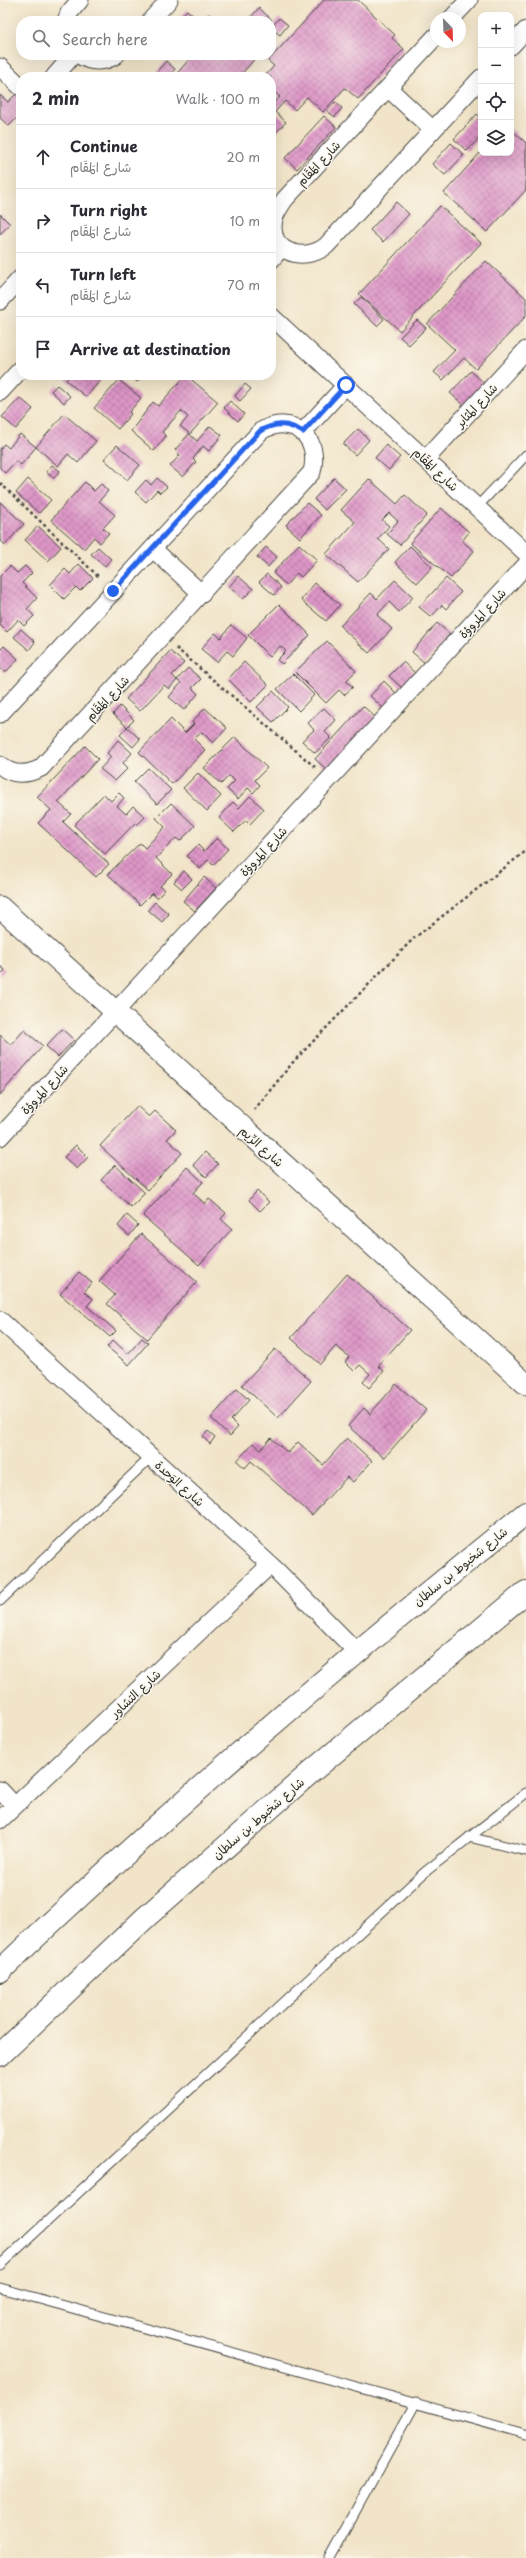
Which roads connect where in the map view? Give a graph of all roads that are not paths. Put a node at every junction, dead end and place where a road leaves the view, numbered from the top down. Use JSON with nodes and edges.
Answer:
{"nodes":[{"id":1,"x":80,"y":0,"type":"edge"},
{"id":2,"x":169,"y":0,"type":"edge"},
{"id":3,"x":469,"y":0,"type":"edge"},
{"id":4,"x":458,"y":12,"type":"edge"},
{"id":5,"x":68,"y":16,"type":"edge"},
{"id":6,"x":155,"y":16,"type":"edge"},
{"id":7,"x":526,"y":30,"type":"edge"},
{"id":8,"x":430,"y":42,"type":"edge"},
{"id":9,"x":514,"y":43,"type":"edge"},
{"id":10,"x":69,"y":60,"type":"edge"},
{"id":11,"x":90,"y":60,"type":"edge"},
{"id":12,"x":104,"y":60,"type":"edge"},
{"id":13,"x":0,"y":67,"type":"edge"},
{"id":14,"x":58,"y":72,"type":"edge"},
{"id":15,"x":16,"y":81,"type":"edge"},
{"id":16,"x":478,"y":81,"type":"edge"},
{"id":17,"x":388,"y":88,"type":"junction"},
{"id":18,"x":433,"y":130,"type":"junction"},
{"id":19,"x":276,"y":219,"type":"edge"},
{"id":20,"x":276,"y":234,"type":"edge"},
{"id":21,"x":282,"y":247,"type":"junction"},
{"id":22,"x":276,"y":254,"type":"edge"},
{"id":23,"x":16,"y":283,"type":"edge"},
{"id":24,"x":0,"y":301,"type":"edge"},
{"id":25,"x":276,"y":321,"type":"edge"},
{"id":26,"x":526,"y":350,"type":"edge"},
{"id":27,"x":16,"y":374,"type":"edge"},
{"id":28,"x":346,"y":385,"type":"junction"},
{"id":29,"x":0,"y":392,"type":"edge"},
{"id":30,"x":303,"y":432,"type":"junction"},
{"id":31,"x":526,"y":455,"type":"edge"},
{"id":32,"x":426,"y":459,"type":"junction"},
{"id":33,"x":477,"y":507,"type":"junction"},
{"id":34,"x":153,"y":549,"type":"junction"},
{"id":35,"x":526,"y":553,"type":"edge"},
{"id":36,"x":526,"y":565,"type":"edge"},
{"id":37,"x":202,"y":594,"type":"junction"},
{"id":38,"x":0,"y":714,"type":"edge"},
{"id":39,"x":0,"y":765,"type":"edge"},
{"id":40,"x":0,"y":907,"type":"edge"},
{"id":41,"x":114,"y":1013,"type":"junction"},
{"id":42,"x":0,"y":1137,"type":"edge"},
{"id":43,"x":0,"y":1320,"type":"edge"},
{"id":44,"x":526,"y":1384,"type":"edge"},
{"id":45,"x":151,"y":1456,"type":"junction"},
{"id":46,"x":526,"y":1513,"type":"edge"},
{"id":47,"x":270,"y":1565,"type":"junction"},
{"id":48,"x":526,"y":1592,"type":"edge"},
{"id":49,"x":0,"y":1600,"type":"edge"},
{"id":50,"x":356,"y":1651,"type":"junction"},
{"id":51,"x":0,"y":1790,"type":"edge"},
{"id":52,"x":526,"y":1793,"type":"edge"},
{"id":53,"x":16,"y":1806,"type":"junction"},
{"id":54,"x":0,"y":1820,"type":"edge"},
{"id":55,"x":469,"y":1838,"type":"junction"},
{"id":56,"x":526,"y":1851,"type":"edge"},
{"id":57,"x":0,"y":1971,"type":"edge"},
{"id":58,"x":0,"y":2055,"type":"edge"},
{"id":59,"x":0,"y":2265,"type":"edge"},
{"id":60,"x":0,"y":2288,"type":"edge"},
{"id":61,"x":416,"y":2402,"type":"junction"},
{"id":62,"x":526,"y":2434,"type":"edge"},
{"id":63,"x":330,"y":2558,"type":"edge"}],
"edges":[{"from":1,"to":5,"type":"street"},
{"from":2,"to":6,"type":"street"},
{"from":3,"to":4,"type":"street"},
{"from":7,"to":9,"type":"street"},
{"from":8,"to":17,"type":"street","name":"شارع المَقَام"},
{"from":10,"to":14,"type":"street"},
{"from":11,"to":12,"type":"street"},
{"from":13,"to":15,"type":"street"},
{"from":16,"to":18,"type":"street"},
{"from":17,"to":18,"type":"street"},
{"from":17,"to":19,"type":"street","name":"شارع المَقَام"},
{"from":18,"to":21,"type":"street"},
{"from":20,"to":21,"type":"street","name":"شارع المَقَام"},
{"from":21,"to":22,"type":"street"},
{"from":23,"to":24,"type":"street"},
{"from":25,"to":28,"type":"street","name":"شارع المَقَام"},
{"from":26,"to":32,"type":"street","name":"شارع المثابر"},
{"from":27,"to":29,"type":"street"},
{"from":28,"to":30,"type":"street"},
{"from":28,"to":32,"type":"street","name":"شارع المَقَام"},
{"from":30,"to":34,"type":"street"},
{"from":30,"to":37,"type":"street","name":"شارع المَقَام"},
{"from":31,"to":33,"type":"lane"},
{"from":32,"to":33,"type":"street","name":"شارع المَقَام"},
{"from":33,"to":35,"type":"street","name":"شارع المَقَام"},
{"from":34,"to":37,"type":"street"},
{"from":34,"to":38,"type":"street"},
{"from":36,"to":41,"type":"street","name":"شارع المروؤة"},
{"from":37,"to":39,"type":"street","name":"شارع المَقَام"},
{"from":40,"to":41,"type":"street","name":"شارع الرِّيم"},
{"from":41,"to":42,"type":"street","name":"شارع المروؤة"},
{"from":41,"to":44,"type":"street","name":"شارع الرِّيم"},
{"from":43,"to":45,"type":"street","name":"شارع الوَحدة"},
{"from":45,"to":47,"type":"street","name":"شارع الوَحدة"},
{"from":45,"to":49,"type":"lane"},
{"from":46,"to":50,"type":"main road","name":"شارع شخبوط بن سلطان"},
{"from":47,"to":50,"type":"street","name":"شارع الوَحدة"},
{"from":47,"to":53,"type":"street","name":"شارع التشاور"},
{"from":48,"to":58,"type":"main road","name":"شارع شخبوط بن سلطان"},
{"from":50,"to":57,"type":"main road","name":"شارع شخبوط بن سلطان"},
{"from":51,"to":53,"type":"street"},
{"from":52,"to":55,"type":"lane"},
{"from":53,"to":54,"type":"street","name":"شارع التشاور"},
{"from":55,"to":56,"type":"lane"},
{"from":55,"to":59,"type":"lane"},
{"from":60,"to":61,"type":"lane"},
{"from":61,"to":62,"type":"lane"},
{"from":61,"to":63,"type":"lane"}]}
